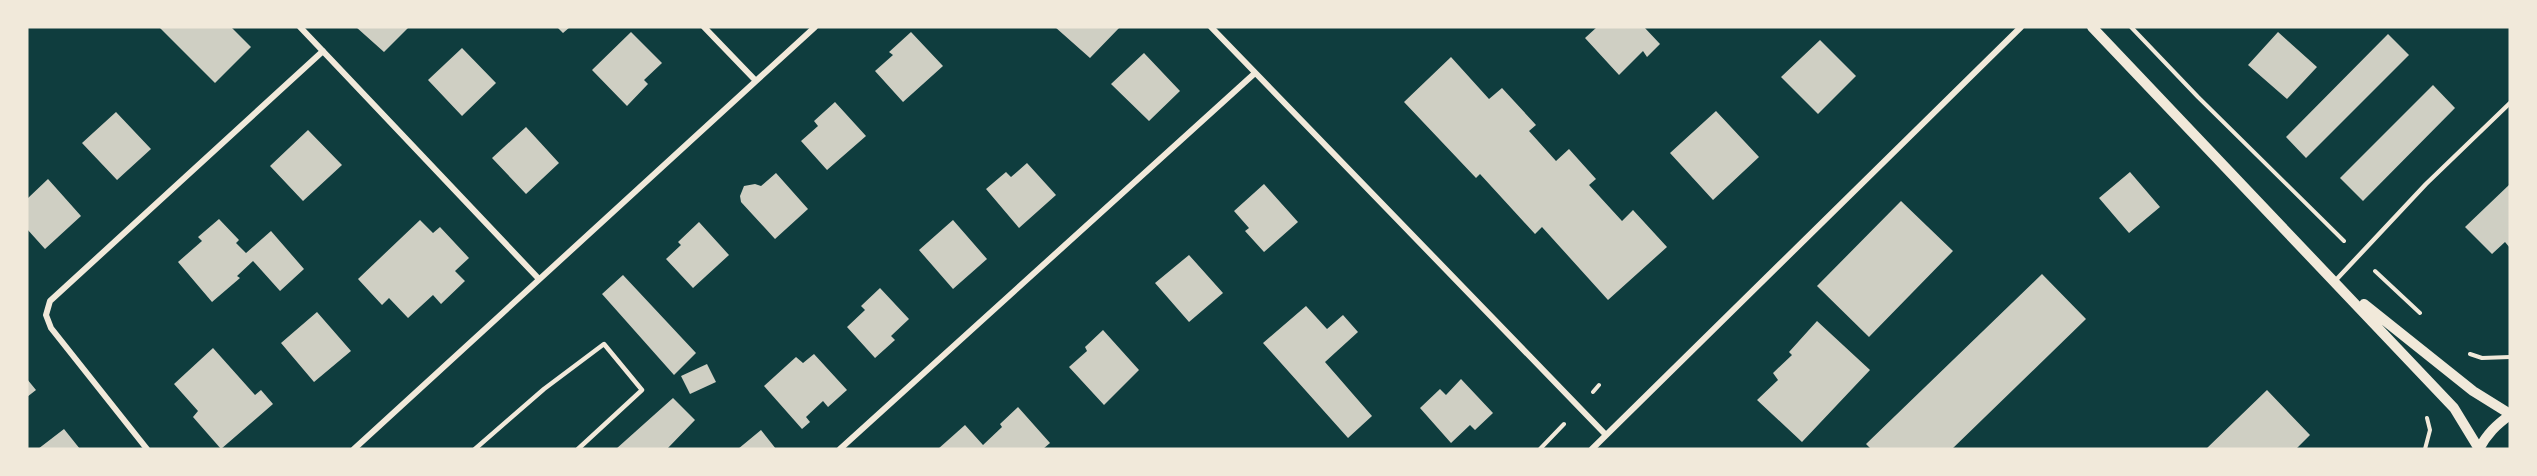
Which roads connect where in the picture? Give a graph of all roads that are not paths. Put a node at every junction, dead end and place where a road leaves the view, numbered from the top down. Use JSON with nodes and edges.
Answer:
{"nodes":[{"id":1,"x":300,"y":27,"type":"edge"},
{"id":2,"x":704,"y":27,"type":"edge"},
{"id":3,"x":815,"y":27,"type":"edge"},
{"id":4,"x":1211,"y":27,"type":"edge"},
{"id":5,"x":2021,"y":27,"type":"edge"},
{"id":6,"x":2092,"y":27,"type":"edge"},
{"id":7,"x":323,"y":51,"type":"junction"},
{"id":8,"x":1255,"y":73,"type":"junction"},
{"id":9,"x":756,"y":81,"type":"junction"},
{"id":10,"x":2510,"y":104,"type":"edge"},
{"id":11,"x":538,"y":278,"type":"junction"},
{"id":12,"x":2335,"y":281,"type":"junction"},
{"id":13,"x":2510,"y":415,"type":"edge"},
{"id":14,"x":1606,"y":435,"type":"junction"},
{"id":15,"x":147,"y":449,"type":"edge"},
{"id":16,"x":354,"y":449,"type":"edge"},
{"id":17,"x":476,"y":449,"type":"edge"},
{"id":18,"x":578,"y":449,"type":"edge"},
{"id":19,"x":840,"y":449,"type":"edge"},
{"id":20,"x":1592,"y":449,"type":"edge"},
{"id":21,"x":2479,"y":449,"type":"edge"}],
"edges":[{"from":1,"to":7,"type":"street"},
{"from":2,"to":9,"type":"street"},
{"from":3,"to":9,"type":"street"},
{"from":4,"to":8,"type":"street"},
{"from":5,"to":14,"type":"street"},
{"from":6,"to":12,"type":"street"},
{"from":7,"to":11,"type":"street"},
{"from":7,"to":15,"type":"street"},
{"from":8,"to":14,"type":"street"},
{"from":8,"to":19,"type":"street"},
{"from":9,"to":11,"type":"street"},
{"from":10,"to":12,"type":"lane"},
{"from":11,"to":16,"type":"street"},
{"from":12,"to":13,"type":"street"},
{"from":12,"to":21,"type":"street"},
{"from":13,"to":21,"type":"street"},
{"from":14,"to":20,"type":"street"},
{"from":17,"to":18,"type":"lane"}]}
